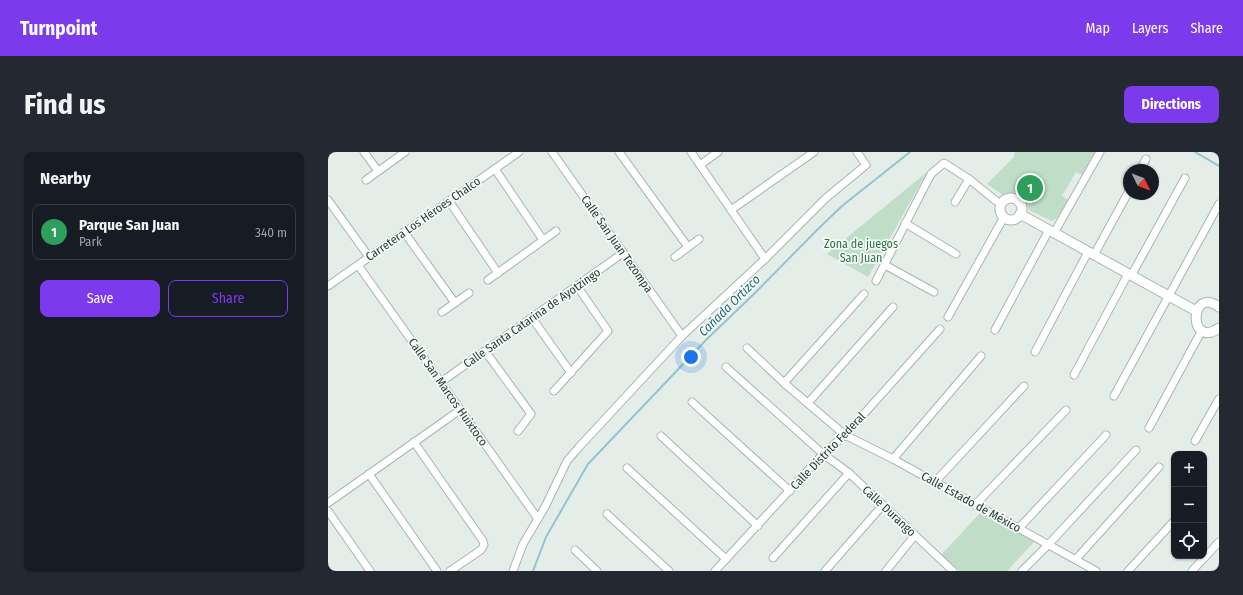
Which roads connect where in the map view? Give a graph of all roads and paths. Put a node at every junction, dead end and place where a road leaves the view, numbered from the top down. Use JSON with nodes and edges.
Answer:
{"nodes":[{"id":1,"x":364,"y":152,"type":"edge"},
{"id":2,"x":405,"y":152,"type":"edge"},
{"id":3,"x":518,"y":152,"type":"edge"},
{"id":4,"x":552,"y":152,"type":"edge"},
{"id":5,"x":619,"y":152,"type":"edge"},
{"id":6,"x":691,"y":152,"type":"edge"},
{"id":7,"x":718,"y":152,"type":"edge"},
{"id":8,"x":814,"y":152,"type":"edge"},
{"id":9,"x":857,"y":152,"type":"edge"},
{"id":10,"x":1100,"y":152,"type":"edge"},
{"id":11,"x":1146,"y":159,"type":"dead end"},
{"id":12,"x":1143,"y":164,"type":"edge"},
{"id":13,"x":700,"y":165,"type":"junction"},
{"id":14,"x":495,"y":169,"type":"junction"},
{"id":15,"x":378,"y":171,"type":"junction"},
{"id":16,"x":1185,"y":178,"type":"dead end"},
{"id":17,"x":969,"y":179,"type":"junction"},
{"id":18,"x":366,"y":180,"type":"dead end"},
{"id":19,"x":328,"y":200,"type":"edge"},
{"id":20,"x":1124,"y":200,"type":"edge"},
{"id":21,"x":449,"y":201,"type":"junction"},
{"id":22,"x":956,"y":202,"type":"dead end"},
{"id":23,"x":1000,"y":204,"type":"junction"},
{"id":24,"x":1219,"y":204,"type":"edge"},
{"id":25,"x":731,"y":210,"type":"junction"},
{"id":26,"x":1020,"y":214,"type":"junction"},
{"id":27,"x":1004,"y":218,"type":"junction"},
{"id":28,"x":905,"y":223,"type":"junction"},
{"id":29,"x":404,"y":232,"type":"junction"},
{"id":30,"x":556,"y":232,"type":"dead end"},
{"id":31,"x":1052,"y":232,"type":"junction"},
{"id":32,"x":700,"y":239,"type":"dead end"},
{"id":33,"x":543,"y":240,"type":"junction"},
{"id":34,"x":688,"y":247,"type":"junction"},
{"id":35,"x":623,"y":253,"type":"junction"},
{"id":36,"x":956,"y":254,"type":"dead end"},
{"id":37,"x":1091,"y":254,"type":"junction"},
{"id":38,"x":369,"y":257,"type":"junction"},
{"id":39,"x":675,"y":257,"type":"dead end"},
{"id":40,"x":765,"y":259,"type":"junction"},
{"id":41,"x":358,"y":264,"type":"junction"},
{"id":42,"x":884,"y":265,"type":"junction"},
{"id":43,"x":498,"y":273,"type":"junction"},
{"id":44,"x":1130,"y":275,"type":"junction"},
{"id":45,"x":488,"y":280,"type":"dead end"},
{"id":46,"x":876,"y":280,"type":"dead end"},
{"id":47,"x":328,"y":286,"type":"edge"},
{"id":48,"x":577,"y":286,"type":"junction"},
{"id":49,"x":934,"y":292,"type":"dead end"},
{"id":50,"x":469,"y":293,"type":"dead end"},
{"id":51,"x":864,"y":294,"type":"dead end"},
{"id":52,"x":1168,"y":296,"type":"junction"},
{"id":53,"x":455,"y":303,"type":"junction"},
{"id":54,"x":1218,"y":304,"type":"edge"},
{"id":55,"x":893,"y":307,"type":"dead end"},
{"id":56,"x":442,"y":312,"type":"dead end"},
{"id":57,"x":1196,"y":312,"type":"junction"},
{"id":58,"x":948,"y":317,"type":"dead end"},
{"id":59,"x":532,"y":318,"type":"junction"},
{"id":60,"x":1219,"y":328,"type":"edge"},
{"id":61,"x":940,"y":329,"type":"dead end"},
{"id":62,"x":995,"y":330,"type":"dead end"},
{"id":63,"x":1202,"y":330,"type":"junction"},
{"id":64,"x":682,"y":336,"type":"junction"},
{"id":65,"x":747,"y":348,"type":"dead end"},
{"id":66,"x":485,"y":351,"type":"junction"},
{"id":67,"x":1035,"y":352,"type":"dead end"},
{"id":68,"x":982,"y":356,"type":"dead end"},
{"id":69,"x":726,"y":367,"type":"dead end"},
{"id":70,"x":571,"y":373,"type":"junction"},
{"id":71,"x":1074,"y":374,"type":"dead end"},
{"id":72,"x":441,"y":382,"type":"junction"},
{"id":73,"x":784,"y":383,"type":"junction"},
{"id":74,"x":1024,"y":386,"type":"dead end"},
{"id":75,"x":554,"y":391,"type":"dead end"},
{"id":76,"x":1114,"y":396,"type":"dead end"},
{"id":77,"x":1219,"y":399,"type":"edge"},
{"id":78,"x":692,"y":402,"type":"dead end"},
{"id":79,"x":808,"y":403,"type":"junction"},
{"id":80,"x":460,"y":410,"type":"junction"},
{"id":81,"x":1066,"y":410,"type":"dead end"},
{"id":82,"x":1148,"y":428,"type":"dead end"},
{"id":83,"x":518,"y":431,"type":"dead end"},
{"id":84,"x":845,"y":435,"type":"junction"},
{"id":85,"x":1106,"y":435,"type":"dead end"},
{"id":86,"x":661,"y":436,"type":"dead end"},
{"id":87,"x":1195,"y":441,"type":"dead end"},
{"id":88,"x":414,"y":442,"type":"junction"},
{"id":89,"x":1136,"y":450,"type":"dead end"},
{"id":90,"x":823,"y":454,"type":"junction"},
{"id":91,"x":893,"y":459,"type":"junction"},
{"id":92,"x":1158,"y":467,"type":"dead end"},
{"id":93,"x":627,"y":468,"type":"dead end"},
{"id":94,"x":849,"y":473,"type":"junction"},
{"id":95,"x":369,"y":474,"type":"junction"},
{"id":96,"x":935,"y":482,"type":"junction"},
{"id":97,"x":790,"y":491,"type":"junction"},
{"id":98,"x":328,"y":502,"type":"edge"},
{"id":99,"x":975,"y":505,"type":"junction"},
{"id":100,"x":882,"y":506,"type":"junction"},
{"id":101,"x":328,"y":511,"type":"edge"},
{"id":102,"x":607,"y":514,"type":"dead end"},
{"id":103,"x":538,"y":519,"type":"junction"},
{"id":104,"x":1172,"y":523,"type":"edge"},
{"id":105,"x":758,"y":526,"type":"junction"},
{"id":106,"x":1019,"y":528,"type":"junction"},
{"id":107,"x":915,"y":535,"type":"junction"},
{"id":108,"x":1219,"y":542,"type":"edge"},
{"id":109,"x":1048,"y":545,"type":"junction"},
{"id":110,"x":575,"y":550,"type":"dead end"},
{"id":111,"x":773,"y":558,"type":"dead end"},
{"id":112,"x":726,"y":559,"type":"junction"},
{"id":113,"x":1076,"y":559,"type":"junction"},
{"id":114,"x":951,"y":570,"type":"edge"},
{"id":115,"x":1093,"y":570,"type":"edge"},
{"id":116,"x":370,"y":571,"type":"edge"},
{"id":117,"x":437,"y":571,"type":"edge"},
{"id":118,"x":450,"y":571,"type":"edge"},
{"id":119,"x":513,"y":571,"type":"edge"},
{"id":120,"x":597,"y":571,"type":"edge"},
{"id":121,"x":669,"y":571,"type":"edge"},
{"id":122,"x":715,"y":571,"type":"edge"},
{"id":123,"x":825,"y":571,"type":"edge"},
{"id":124,"x":886,"y":571,"type":"edge"},
{"id":125,"x":1022,"y":571,"type":"edge"},
{"id":126,"x":1128,"y":571,"type":"edge"},
{"id":127,"x":1192,"y":571,"type":"edge"}],
"edges":[{"from":1,"to":15,"type":"street"},
{"from":2,"to":15,"type":"street"},
{"from":3,"to":14,"type":"street","name":"Carretera Los Héroes Chalco"},
{"from":4,"to":35,"type":"street","name":"Calle San Juan Tezompa"},
{"from":5,"to":34,"type":"street"},
{"from":6,"to":13,"type":"street"},
{"from":7,"to":13,"type":"street"},
{"from":8,"to":25,"type":"street"},
{"from":9,"to":40,"type":"street"},
{"from":10,"to":31,"type":"street"},
{"from":11,"to":12,"type":"street"},
{"from":13,"to":25,"type":"street"},
{"from":14,"to":21,"type":"street","name":"Carretera Los Héroes Chalco"},
{"from":14,"to":33,"type":"street"},
{"from":15,"to":18,"type":"street"},
{"from":16,"to":44,"type":"street"},
{"from":17,"to":22,"type":"street"},
{"from":17,"to":23,"type":"street"},
{"from":17,"to":28,"type":"street"},
{"from":19,"to":38,"type":"street"},
{"from":20,"to":37,"type":"street"},
{"from":21,"to":29,"type":"street","name":"Carretera Los Héroes Chalco"},
{"from":21,"to":43,"type":"street"},
{"from":23,"to":26,"type":"street"},
{"from":23,"to":27,"type":"street"},
{"from":24,"to":52,"type":"street"},
{"from":25,"to":40,"type":"street"},
{"from":26,"to":27,"type":"street"},
{"from":26,"to":31,"type":"street"},
{"from":27,"to":58,"type":"street"},
{"from":28,"to":36,"type":"street"},
{"from":28,"to":42,"type":"street"},
{"from":29,"to":38,"type":"street","name":"Carretera Los Héroes Chalco"},
{"from":29,"to":53,"type":"street"},
{"from":30,"to":33,"type":"street"},
{"from":31,"to":37,"type":"street"},
{"from":31,"to":62,"type":"street"},
{"from":32,"to":34,"type":"street"},
{"from":33,"to":43,"type":"street"},
{"from":34,"to":39,"type":"street"},
{"from":35,"to":48,"type":"street","name":"Calle Santa Catarina de Ayotzingo"},
{"from":35,"to":64,"type":"street","name":"Calle San Juan Tezompa"},
{"from":37,"to":44,"type":"street"},
{"from":37,"to":67,"type":"street"},
{"from":38,"to":41,"type":"street","name":"Carretera Los Héroes Chalco"},
{"from":40,"to":64,"type":"street"},
{"from":41,"to":47,"type":"street","name":"Carretera Los Héroes Chalco"},
{"from":41,"to":72,"type":"street","name":"Calle San Marcos Huixtoco"},
{"from":42,"to":46,"type":"street"},
{"from":42,"to":49,"type":"street"},
{"from":43,"to":45,"type":"street"},
{"from":44,"to":52,"type":"street"},
{"from":44,"to":71,"type":"street"},
{"from":48,"to":59,"type":"street","name":"Calle Santa Catarina de Ayotzingo"},
{"from":48,"to":70,"type":"street"},
{"from":50,"to":53,"type":"street"},
{"from":51,"to":73,"type":"street"},
{"from":52,"to":57,"type":"street"},
{"from":52,"to":76,"type":"street"},
{"from":53,"to":56,"type":"street"},
{"from":54,"to":57,"type":"street"},
{"from":55,"to":79,"type":"street"},
{"from":57,"to":63,"type":"street"},
{"from":59,"to":66,"type":"street","name":"Calle Santa Catarina de Ayotzingo"},
{"from":59,"to":70,"type":"street"},
{"from":60,"to":63,"type":"street"},
{"from":61,"to":84,"type":"street","name":"Calle Distrito Federal"},
{"from":63,"to":82,"type":"street"},
{"from":64,"to":103,"type":"street"},
{"from":65,"to":73,"type":"street","name":"Calle Estado de México"},
{"from":66,"to":72,"type":"street","name":"Calle Santa Catarina de Ayotzingo"},
{"from":66,"to":83,"type":"street"},
{"from":68,"to":91,"type":"street"},
{"from":69,"to":90,"type":"street","name":"Calle Durango"},
{"from":70,"to":75,"type":"street"},
{"from":72,"to":80,"type":"street","name":"Calle San Marcos Huixtoco"},
{"from":73,"to":79,"type":"street","name":"Calle Estado de México"},
{"from":74,"to":96,"type":"street"},
{"from":77,"to":87,"type":"street"},
{"from":78,"to":97,"type":"street"},
{"from":79,"to":84,"type":"street","name":"Calle Estado de México"},
{"from":80,"to":88,"type":"street"},
{"from":80,"to":103,"type":"street","name":"Calle San Marcos Huixtoco"},
{"from":81,"to":99,"type":"street"},
{"from":84,"to":90,"type":"street","name":"Calle Distrito Federal"},
{"from":84,"to":91,"type":"street","name":"Calle Estado de México"},
{"from":85,"to":106,"type":"street"},
{"from":86,"to":105,"type":"street"},
{"from":88,"to":95,"type":"street"},
{"from":88,"to":118,"type":"street"},
{"from":89,"to":109,"type":"street"},
{"from":90,"to":94,"type":"street","name":"Calle Durango"},
{"from":90,"to":97,"type":"street","name":"Calle Distrito Federal"},
{"from":91,"to":96,"type":"street","name":"Calle Estado de México"},
{"from":92,"to":113,"type":"street"},
{"from":93,"to":112,"type":"street"},
{"from":94,"to":100,"type":"street","name":"Calle Durango"},
{"from":94,"to":111,"type":"street"},
{"from":95,"to":98,"type":"street"},
{"from":95,"to":117,"type":"street"},
{"from":96,"to":99,"type":"street","name":"Calle Estado de México"},
{"from":97,"to":105,"type":"street","name":"Calle Distrito Federal"},
{"from":99,"to":106,"type":"street","name":"Calle Estado de México"},
{"from":100,"to":107,"type":"street","name":"Calle Durango"},
{"from":100,"to":123,"type":"street"},
{"from":101,"to":116,"type":"street"},
{"from":102,"to":121,"type":"street"},
{"from":103,"to":119,"type":"street"},
{"from":104,"to":126,"type":"street"},
{"from":105,"to":112,"type":"street","name":"Calle Distrito Federal"},
{"from":106,"to":109,"type":"street","name":"Calle Estado de México"},
{"from":107,"to":114,"type":"street","name":"Calle Durango"},
{"from":107,"to":124,"type":"street"},
{"from":108,"to":127,"type":"street"},
{"from":109,"to":113,"type":"street","name":"Calle Estado de México"},
{"from":109,"to":125,"type":"street"},
{"from":110,"to":120,"type":"street"},
{"from":112,"to":122,"type":"street","name":"Calle Distrito Federal"},
{"from":113,"to":115,"type":"street","name":"Calle Estado de México"}]}
